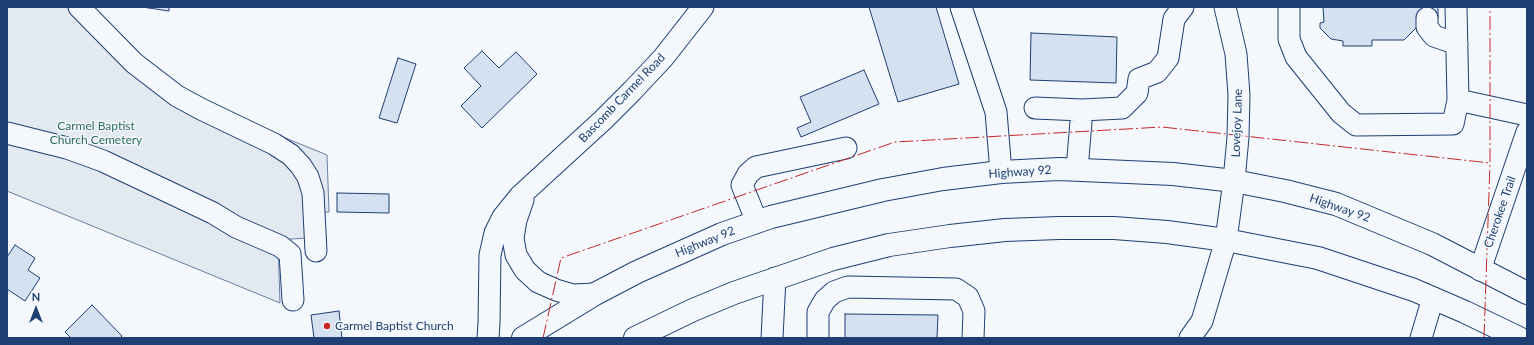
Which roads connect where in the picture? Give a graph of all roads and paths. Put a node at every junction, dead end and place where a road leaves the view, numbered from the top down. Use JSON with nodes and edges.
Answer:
{"nodes":[{"id":1,"x":79,"y":7,"type":"edge"},
{"id":2,"x":703,"y":7,"type":"edge"},
{"id":3,"x":961,"y":7,"type":"edge"},
{"id":4,"x":1183,"y":7,"type":"edge"},
{"id":5,"x":1225,"y":7,"type":"edge"},
{"id":6,"x":1289,"y":7,"type":"edge"},
{"id":7,"x":1456,"y":7,"type":"edge"},
{"id":8,"x":1427,"y":18,"type":"dead end"},
{"id":9,"x":1457,"y":44,"type":"junction"},
{"id":10,"x":1458,"y":100,"type":"junction"},
{"id":11,"x":1036,"y":108,"type":"dead end"},
{"id":12,"x":1082,"y":110,"type":"junction"},
{"id":13,"x":1527,"y":115,"type":"edge"},
{"id":14,"x":1527,"y":132,"type":"edge"},
{"id":15,"x":7,"y":133,"type":"edge"},
{"id":16,"x":846,"y":148,"type":"dead end"},
{"id":17,"x":1076,"y":169,"type":"junction"},
{"id":18,"x":1001,"y":172,"type":"junction"},
{"id":19,"x":1234,"y":181,"type":"junction"},
{"id":20,"x":535,"y":183,"type":"junction"},
{"id":21,"x":757,"y":222,"type":"junction"},
{"id":22,"x":1226,"y":240,"type":"junction"},
{"id":23,"x":316,"y":251,"type":"dead end"},
{"id":24,"x":1480,"y":270,"type":"junction"},
{"id":25,"x":775,"y":278,"type":"junction"},
{"id":26,"x":595,"y":294,"type":"junction"},
{"id":27,"x":1527,"y":294,"type":"edge"},
{"id":28,"x":1433,"y":298,"type":"junction"},
{"id":29,"x":294,"y":300,"type":"dead end"},
{"id":30,"x":488,"y":338,"type":"edge"},
{"id":31,"x":524,"y":338,"type":"edge"},
{"id":32,"x":635,"y":338,"type":"edge"},
{"id":33,"x":772,"y":338,"type":"edge"},
{"id":34,"x":818,"y":338,"type":"edge"},
{"id":35,"x":973,"y":338,"type":"edge"},
{"id":36,"x":1190,"y":338,"type":"edge"},
{"id":37,"x":1421,"y":338,"type":"edge"},
{"id":38,"x":1519,"y":338,"type":"edge"}],
"edges":[{"from":1,"to":23,"type":"street"},
{"from":2,"to":20,"type":"street","name":"Bascomb Carmel Road"},
{"from":3,"to":18,"type":"street"},
{"from":4,"to":12,"type":"street"},
{"from":5,"to":19,"type":"street","name":"Lovejoy Lane"},
{"from":6,"to":10,"type":"street"},
{"from":7,"to":9,"type":"street"},
{"from":8,"to":9,"type":"street"},
{"from":9,"to":10,"type":"street"},
{"from":10,"to":13,"type":"street"},
{"from":11,"to":12,"type":"street"},
{"from":12,"to":17,"type":"street"},
{"from":14,"to":24,"type":"street","name":"Cherokee Trail"},
{"from":15,"to":29,"type":"street"},
{"from":16,"to":21,"type":"street"},
{"from":17,"to":18,"type":"main road","name":"Highway 92"},
{"from":17,"to":19,"type":"main road","name":"Highway 92"},
{"from":18,"to":21,"type":"main road","name":"Highway 92"},
{"from":19,"to":22,"type":"street","name":"Lovejoy Lane"},
{"from":19,"to":24,"type":"main road","name":"Highway 92"},
{"from":20,"to":26,"type":"street","name":"Bascomb Carmel Road"},
{"from":20,"to":30,"type":"street","name":"Bascomb Carmel Road"},
{"from":21,"to":26,"type":"main road","name":"Highway 92"},
{"from":22,"to":25,"type":"main road"},
{"from":22,"to":28,"type":"main road"},
{"from":22,"to":36,"type":"street","name":"Lovejoy Lane"},
{"from":24,"to":27,"type":"main road","name":"Highway 92"},
{"from":25,"to":32,"type":"main road"},
{"from":25,"to":33,"type":"street"},
{"from":26,"to":31,"type":"main road","name":"Highway 92"},
{"from":28,"to":37,"type":"street"},
{"from":28,"to":38,"type":"main road"},
{"from":34,"to":35,"type":"street"}]}
